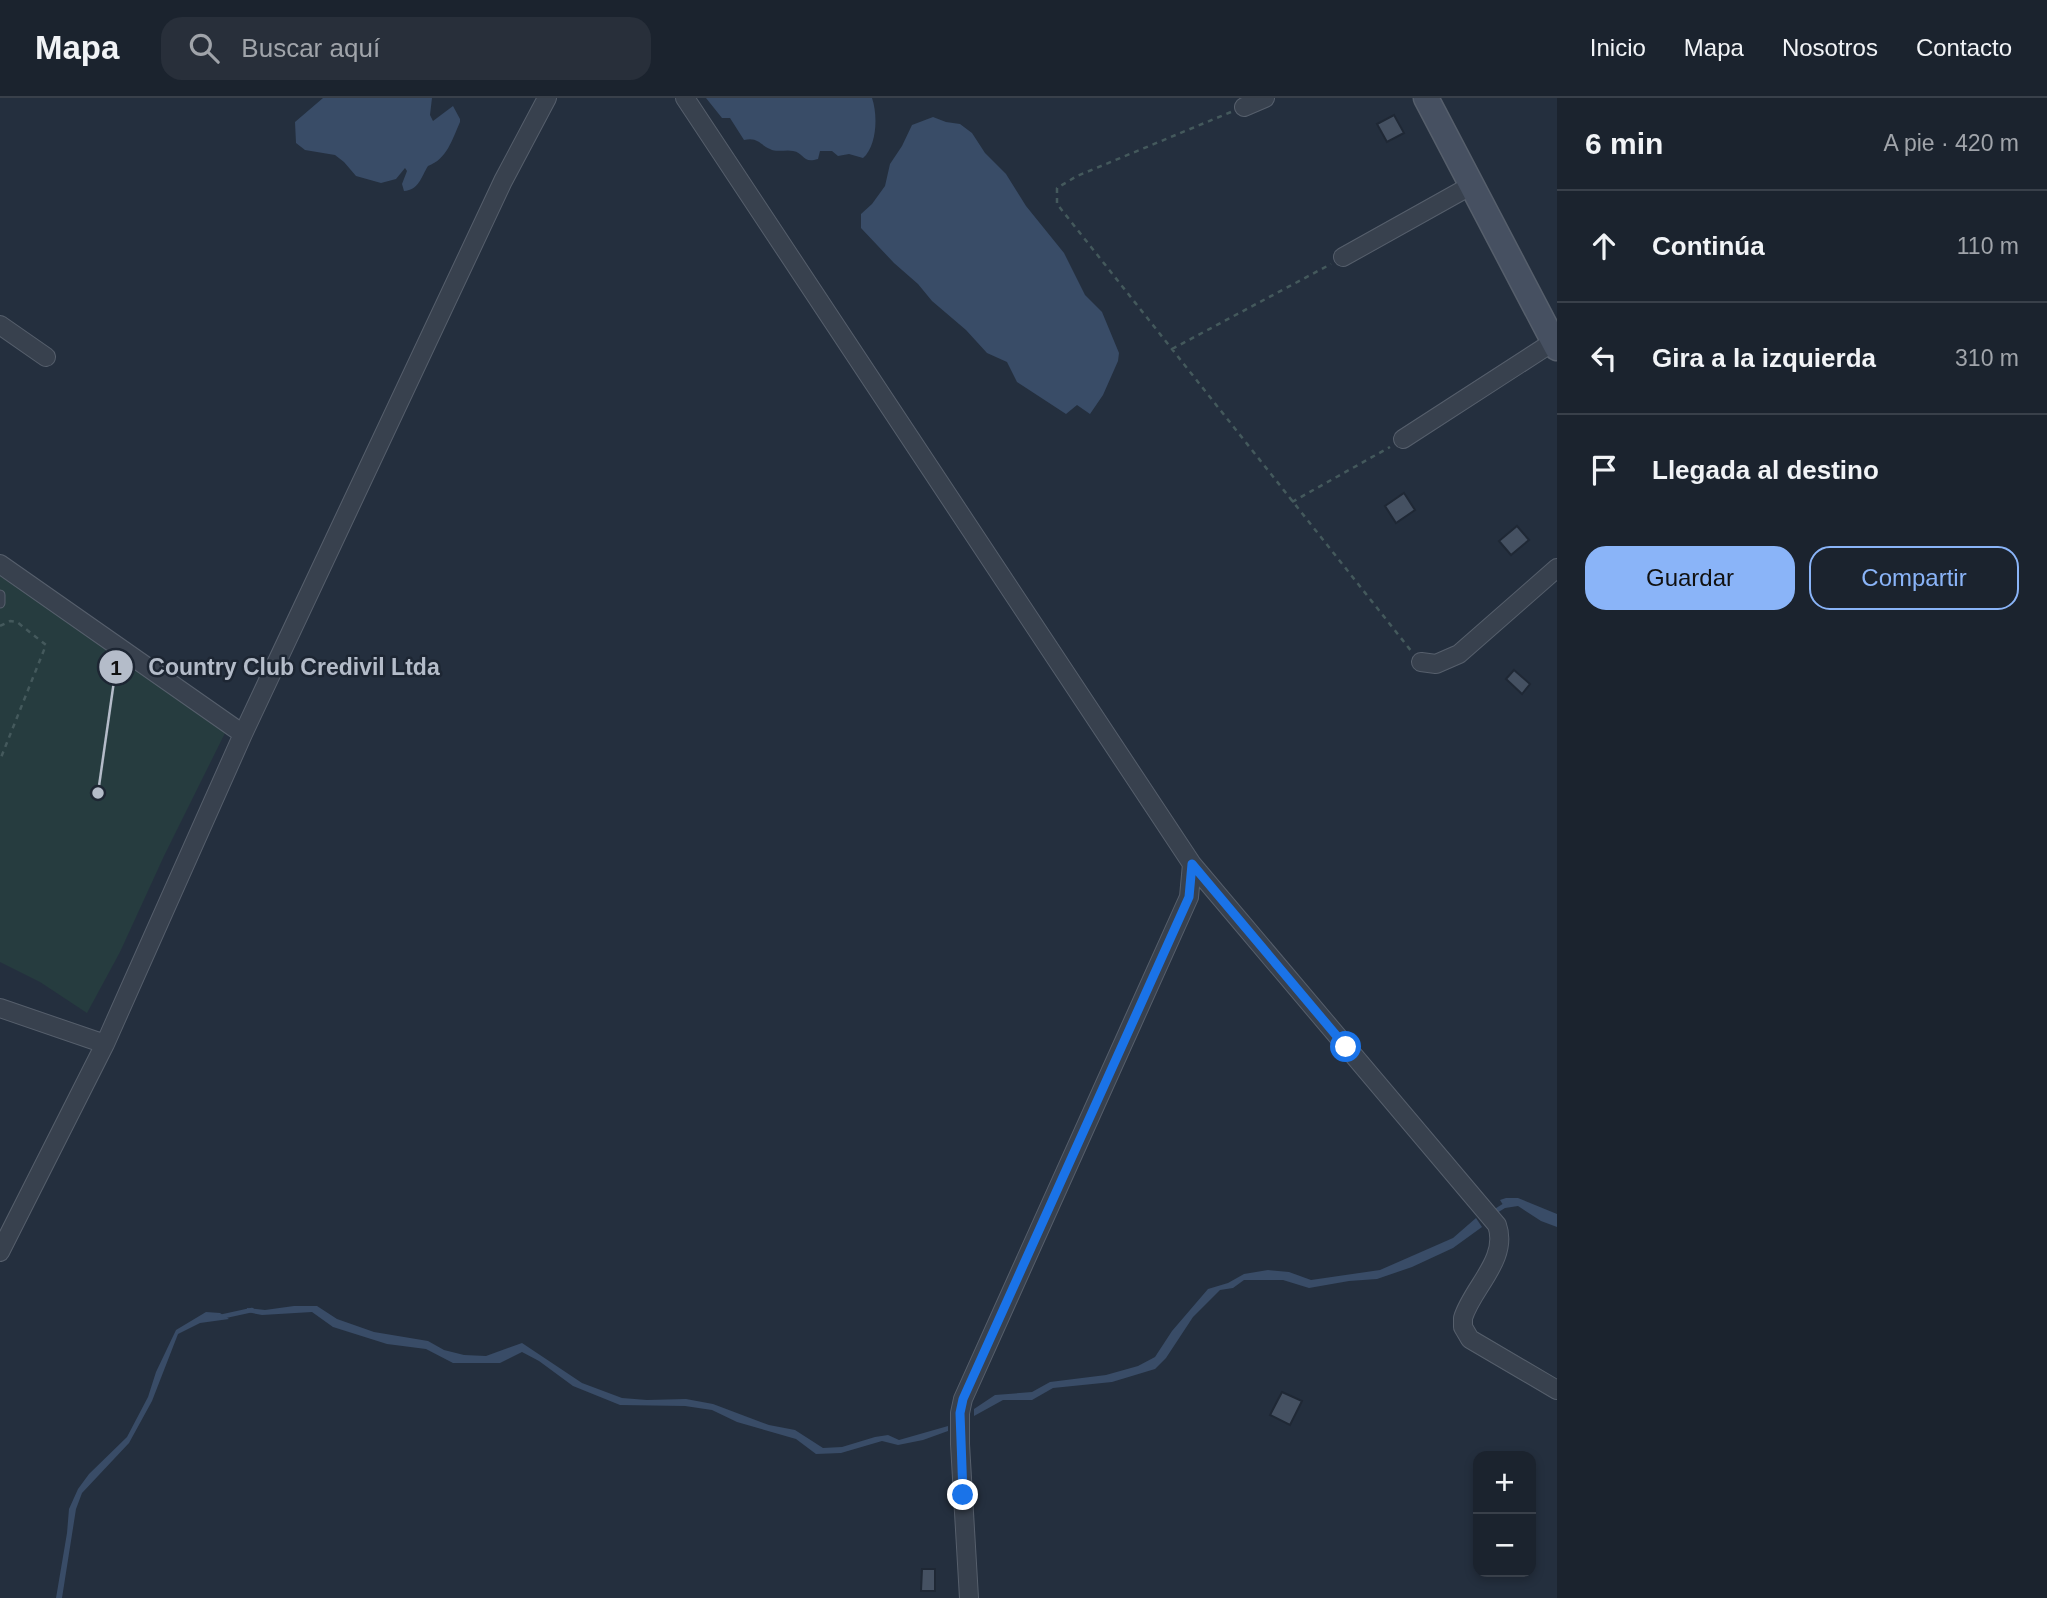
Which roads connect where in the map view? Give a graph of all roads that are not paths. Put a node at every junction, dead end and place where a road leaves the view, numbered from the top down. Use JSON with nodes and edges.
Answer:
{"nodes":[{"id":1,"x":547,"y":98,"type":"edge"},
{"id":2,"x":685,"y":98,"type":"edge"},
{"id":3,"x":1265,"y":98,"type":"edge"},
{"id":4,"x":1426,"y":98,"type":"edge"},
{"id":5,"x":1244,"y":107,"type":"road end"},
{"id":6,"x":1472,"y":185,"type":"junction"},
{"id":7,"x":1343,"y":257,"type":"road end"},
{"id":8,"x":0,"y":325,"type":"edge"},
{"id":9,"x":1555,"y":345,"type":"edge"},
{"id":10,"x":46,"y":357,"type":"dead end"},
{"id":11,"x":1403,"y":439,"type":"road end"},
{"id":12,"x":0,"y":564,"type":"edge"},
{"id":13,"x":1557,"y":568,"type":"edge"},
{"id":14,"x":0,"y":594,"type":"edge"},
{"id":15,"x":0,"y":603,"type":"edge"},
{"id":16,"x":1421,"y":662,"type":"road end"},
{"id":17,"x":243,"y":734,"type":"junction"},
{"id":18,"x":1192,"y":864,"type":"junction"},
{"id":19,"x":0,"y":1008,"type":"edge"},
{"id":20,"x":105,"y":1044,"type":"junction"},
{"id":21,"x":0,"y":1252,"type":"edge"},
{"id":22,"x":1557,"y":1390,"type":"edge"},
{"id":23,"x":969,"y":1598,"type":"edge"}],
"edges":[{"from":1,"to":17,"type":"street"},
{"from":2,"to":18,"type":"street"},
{"from":3,"to":5,"type":"street"},
{"from":4,"to":6,"type":"main road"},
{"from":6,"to":7,"type":"street"},
{"from":6,"to":9,"type":"main road"},
{"from":8,"to":10,"type":"street"},
{"from":9,"to":11,"type":"street"},
{"from":12,"to":17,"type":"street"},
{"from":13,"to":16,"type":"street"},
{"from":14,"to":15,"type":"lane"},
{"from":17,"to":20,"type":"street"},
{"from":18,"to":22,"type":"street"},
{"from":18,"to":23,"type":"street"},
{"from":19,"to":20,"type":"street"},
{"from":20,"to":21,"type":"street"}]}
